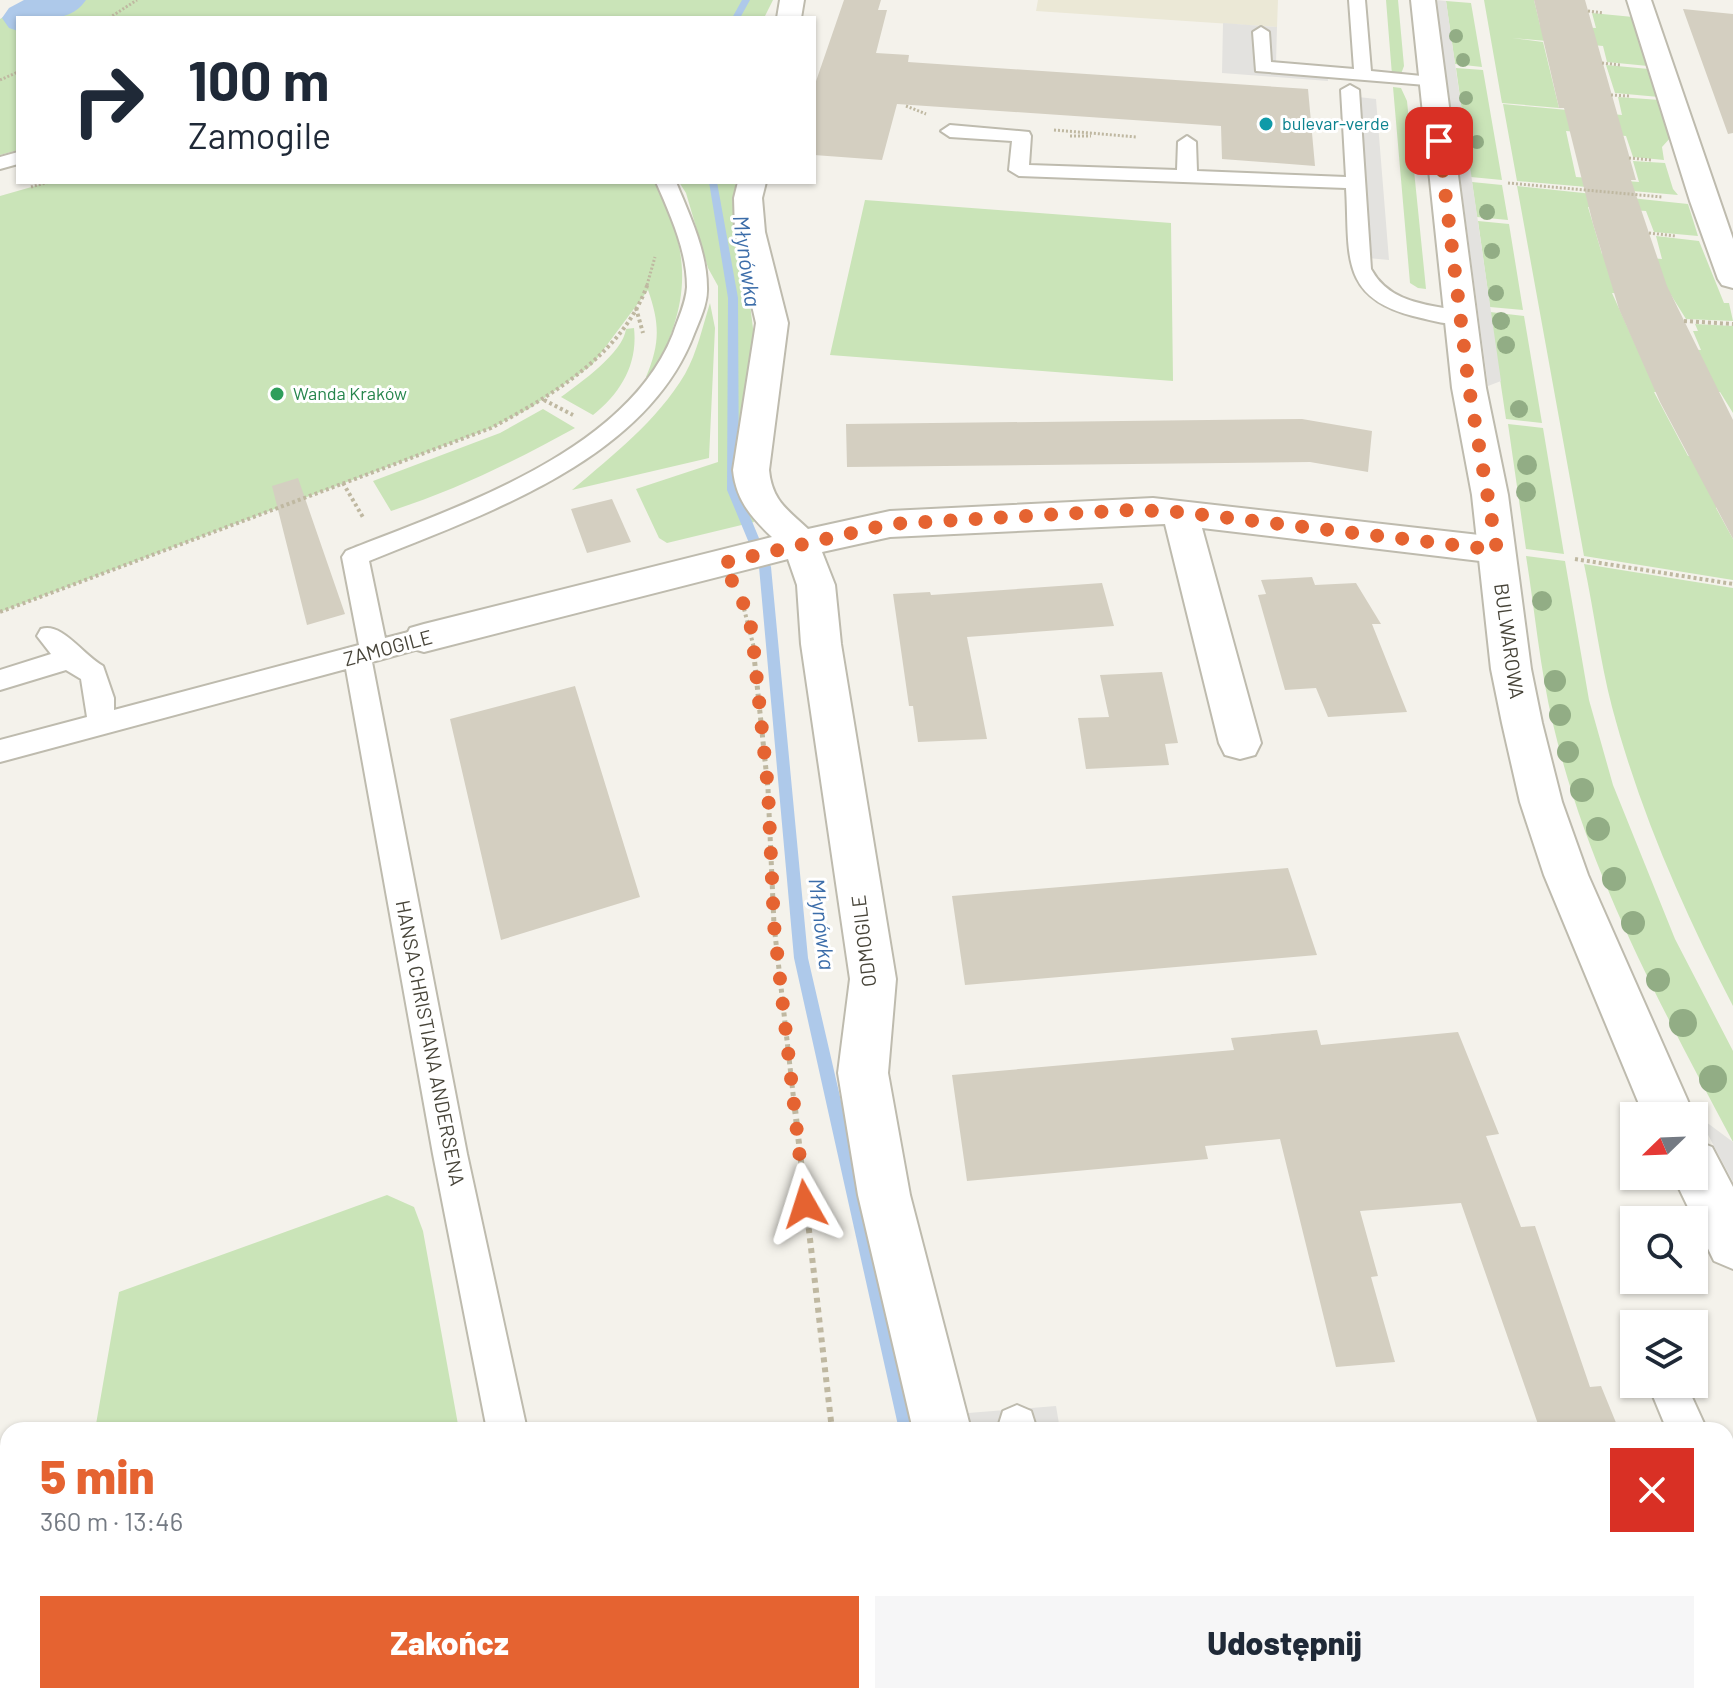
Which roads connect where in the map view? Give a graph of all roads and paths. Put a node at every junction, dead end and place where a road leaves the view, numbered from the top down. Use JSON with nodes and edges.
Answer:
{"nodes":[{"id":1,"x":137,"y":0,"type":"edge"},
{"id":2,"x":1357,"y":0,"type":"edge"},
{"id":3,"x":1423,"y":0,"type":"edge"},
{"id":4,"x":1639,"y":0,"type":"edge"},
{"id":5,"x":112,"y":16,"type":"edge"},
{"id":6,"x":1261,"y":32,"type":"dead end"},
{"id":7,"x":1432,"y":82,"type":"junction"},
{"id":8,"x":1357,"y":83,"type":"junction"},
{"id":9,"x":950,"y":131,"type":"dead end"},
{"id":10,"x":1091,"y":134,"type":"dead end"},
{"id":11,"x":1070,"y":136,"type":"dead end"},
{"id":12,"x":1187,"y":142,"type":"dead end"},
{"id":13,"x":1187,"y":178,"type":"junction"},
{"id":14,"x":1356,"y":183,"type":"junction"},
{"id":15,"x":1508,"y":183,"type":"dead end"},
{"id":16,"x":667,"y":184,"type":"edge"},
{"id":17,"x":752,"y":184,"type":"edge"},
{"id":18,"x":1671,"y":198,"type":"dead end"},
{"id":19,"x":657,"y":248,"type":"dead end"},
{"id":20,"x":1733,"y":279,"type":"edge"},
{"id":21,"x":1461,"y":318,"type":"junction"},
{"id":22,"x":1684,"y":321,"type":"dead end"},
{"id":23,"x":1733,"y":324,"type":"edge"},
{"id":24,"x":544,"y":400,"type":"junction"},
{"id":25,"x":584,"y":421,"type":"dead end"},
{"id":26,"x":343,"y":483,"type":"junction"},
{"id":27,"x":1180,"y":512,"type":"junction"},
{"id":28,"x":365,"y":521,"type":"dead end"},
{"id":29,"x":789,"y":546,"type":"junction"},
{"id":30,"x":1497,"y":550,"type":"junction"},
{"id":31,"x":1575,"y":559,"type":"dead end"},
{"id":32,"x":728,"y":561,"type":"junction"},
{"id":33,"x":1733,"y":584,"type":"edge"},
{"id":34,"x":0,"y":612,"type":"edge"},
{"id":35,"x":50,"y":636,"type":"dead end"},
{"id":36,"x":424,"y":638,"type":"joint"},
{"id":37,"x":366,"y":654,"type":"junction"},
{"id":38,"x":70,"y":658,"type":"junction"},
{"id":39,"x":0,"y":680,"type":"edge"},
{"id":40,"x":101,"y":723,"type":"junction"},
{"id":41,"x":1240,"y":743,"type":"dead end"},
{"id":42,"x":0,"y":751,"type":"edge"},
{"id":43,"x":1663,"y":1102,"type":"edge"},
{"id":44,"x":1707,"y":1190,"type":"edge"},
{"id":45,"x":1733,"y":1242,"type":"edge"},
{"id":46,"x":1673,"y":1398,"type":"edge"},
{"id":47,"x":505,"y":1422,"type":"edge"},
{"id":48,"x":831,"y":1422,"type":"edge"},
{"id":49,"x":940,"y":1422,"type":"edge"},
{"id":50,"x":1683,"y":1422,"type":"edge"}],
"edges":[{"from":1,"to":5,"type":"path"},
{"from":2,"to":8,"type":"lane"},
{"from":3,"to":7,"type":"street","name":"BULWAROWA"},
{"from":4,"to":20,"type":"street"},
{"from":6,"to":8,"type":"lane"},
{"from":7,"to":8,"type":"lane"},
{"from":7,"to":21,"type":"street","name":"BULWAROWA"},
{"from":8,"to":14,"type":"lane"},
{"from":9,"to":13,"type":"lane"},
{"from":10,"to":11,"type":"path"},
{"from":12,"to":13,"type":"lane"},
{"from":13,"to":14,"type":"lane"},
{"from":14,"to":21,"type":"lane"},
{"from":15,"to":18,"type":"path"},
{"from":16,"to":37,"type":"lane"},
{"from":17,"to":29,"type":"street","name":"ODMOGILE"},
{"from":19,"to":24,"type":"path"},
{"from":21,"to":30,"type":"street","name":"BULWAROWA"},
{"from":22,"to":23,"type":"path"},
{"from":24,"to":25,"type":"path"},
{"from":24,"to":26,"type":"path"},
{"from":26,"to":28,"type":"path"},
{"from":26,"to":34,"type":"path"},
{"from":27,"to":29,"type":"street"},
{"from":27,"to":30,"type":"street"},
{"from":27,"to":41,"type":"street"},
{"from":29,"to":32,"type":"street","name":"ZAMOGILE"},
{"from":29,"to":49,"type":"street","name":"ODMOGILE"},
{"from":30,"to":43,"type":"street","name":"BULWAROWA"},
{"from":31,"to":33,"type":"path"},
{"from":32,"to":36,"type":"street","name":"ZAMOGILE"},
{"from":32,"to":48,"type":"path"},
{"from":35,"to":38,"type":"lane"},
{"from":36,"to":37,"type":"lane","name":"ZAMOGILE"},
{"from":37,"to":40,"type":"lane","name":"ZAMOGILE"},
{"from":37,"to":47,"type":"lane","name":"HANSA CHRISTIANA ANDERSENA"},
{"from":38,"to":39,"type":"lane"},
{"from":38,"to":40,"type":"lane"},
{"from":40,"to":42,"type":"lane","name":"ZAMOGILE"},
{"from":44,"to":45,"type":"street"},
{"from":46,"to":50,"type":"lane"}]}
